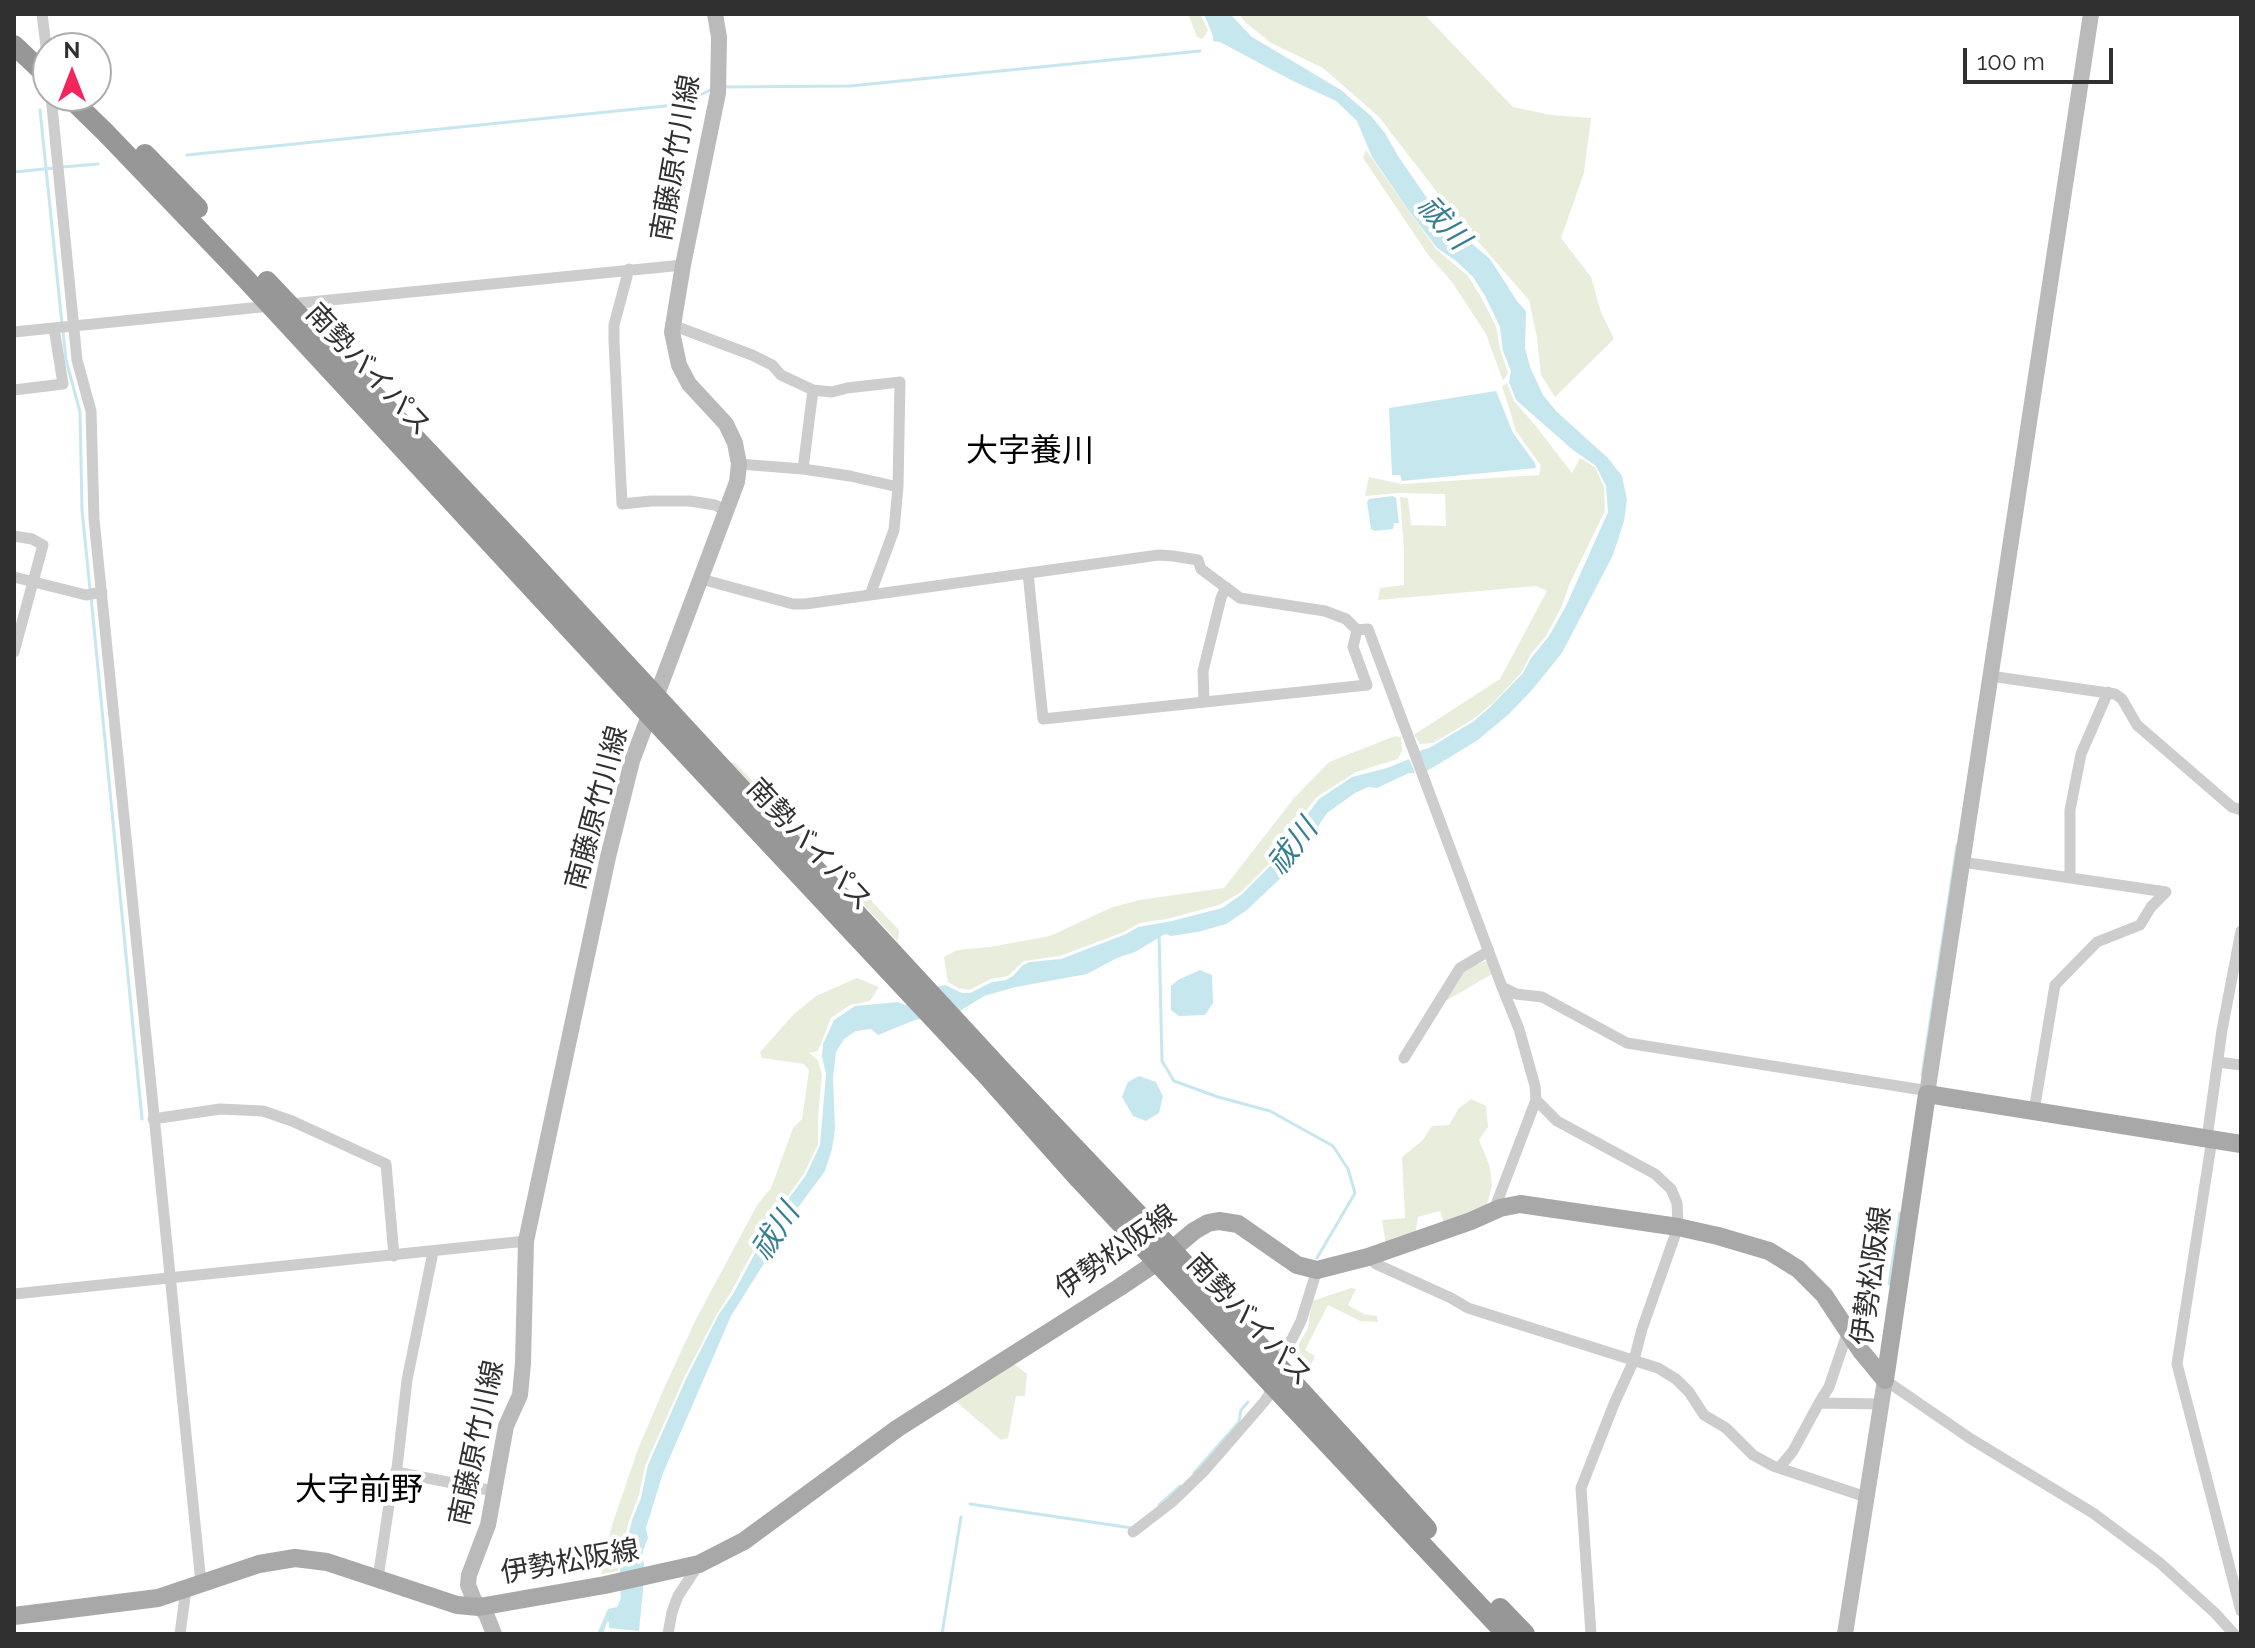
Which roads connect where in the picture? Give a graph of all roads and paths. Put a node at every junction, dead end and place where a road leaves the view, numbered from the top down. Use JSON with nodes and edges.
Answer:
{"nodes":[{"id":1,"x":715,"y":14,"type":"edge"},
{"id":2,"x":2091,"y":14,"type":"edge"},
{"id":3,"x":14,"y":28,"type":"edge"},
{"id":4,"x":32,"y":42,"type":"edge"},
{"id":5,"x":14,"y":45,"type":"edge"},
{"id":6,"x":32,"y":62,"type":"edge"},
{"id":7,"x":53,"y":112,"type":"edge"},
{"id":8,"x":84,"y":112,"type":"edge"},
{"id":9,"x":103,"y":112,"type":"edge"},
{"id":10,"x":683,"y":265,"type":"junction"},
{"id":11,"x":629,"y":269,"type":"junction"},
{"id":12,"x":300,"y":303,"type":"dead end"},
{"id":13,"x":261,"y":307,"type":"dead end"},
{"id":14,"x":672,"y":325,"type":"junction"},
{"id":15,"x":64,"y":327,"type":"junction"},
{"id":16,"x":14,"y":332,"type":"edge"},
{"id":17,"x":14,"y":390,"type":"edge"},
{"id":18,"x":813,"y":390,"type":"junction"},
{"id":19,"x":739,"y":464,"type":"junction"},
{"id":20,"x":803,"y":469,"type":"junction"},
{"id":21,"x":898,"y":487,"type":"junction"},
{"id":22,"x":727,"y":511,"type":"junction"},
{"id":23,"x":14,"y":536,"type":"edge"},
{"id":24,"x":1028,"y":573,"type":"junction"},
{"id":25,"x":14,"y":577,"type":"edge"},
{"id":26,"x":701,"y":579,"type":"junction"},
{"id":27,"x":33,"y":583,"type":"junction"},
{"id":28,"x":1226,"y":587,"type":"junction"},
{"id":29,"x":95,"y":593,"type":"junction"},
{"id":30,"x":870,"y":595,"type":"junction"},
{"id":31,"x":1357,"y":630,"type":"junction"},
{"id":32,"x":14,"y":652,"type":"edge"},
{"id":33,"x":1990,"y":676,"type":"junction"},
{"id":34,"x":2108,"y":692,"type":"junction"},
{"id":35,"x":1204,"y":702,"type":"junction"},
{"id":36,"x":653,"y":706,"type":"junction"},
{"id":37,"x":2241,"y":810,"type":"edge"},
{"id":38,"x":1962,"y":862,"type":"junction"},
{"id":39,"x":2070,"y":878,"type":"junction"},
{"id":40,"x":2241,"y":931,"type":"edge"},
{"id":41,"x":1489,"y":951,"type":"junction"},
{"id":42,"x":1502,"y":987,"type":"junction"},
{"id":43,"x":1404,"y":1058,"type":"dead end"},
{"id":44,"x":2218,"y":1062,"type":"junction"},
{"id":45,"x":2241,"y":1065,"type":"edge"},
{"id":46,"x":1927,"y":1094,"type":"junction"},
{"id":47,"x":1536,"y":1100,"type":"junction"},
{"id":48,"x":2034,"y":1111,"type":"junction"},
{"id":49,"x":153,"y":1119,"type":"junction"},
{"id":50,"x":2209,"y":1139,"type":"junction"},
{"id":51,"x":2241,"y":1144,"type":"edge"},
{"id":52,"x":1494,"y":1210,"type":"junction"},
{"id":53,"x":1678,"y":1227,"type":"junction"},
{"id":54,"x":526,"y":1241,"type":"junction"},
{"id":55,"x":433,"y":1252,"type":"junction"},
{"id":56,"x":394,"y":1256,"type":"junction"},
{"id":57,"x":1164,"y":1256,"type":"junction"},
{"id":58,"x":1368,"y":1257,"type":"junction"},
{"id":59,"x":1317,"y":1270,"type":"junction"},
{"id":60,"x":170,"y":1278,"type":"junction"},
{"id":61,"x":14,"y":1294,"type":"edge"},
{"id":62,"x":1848,"y":1331,"type":"junction"},
{"id":63,"x":1634,"y":1360,"type":"junction"},
{"id":64,"x":1278,"y":1365,"type":"junction"},
{"id":65,"x":1885,"y":1380,"type":"junction"},
{"id":66,"x":1270,"y":1384,"type":"junction"},
{"id":67,"x":1819,"y":1403,"type":"junction"},
{"id":68,"x":1881,"y":1404,"type":"junction"},
{"id":69,"x":1779,"y":1468,"type":"junction"},
{"id":70,"x":396,"y":1472,"type":"junction"},
{"id":71,"x":494,"y":1491,"type":"junction"},
{"id":72,"x":1866,"y":1497,"type":"junction"},
{"id":73,"x":1133,"y":1532,"type":"dead end"},
{"id":74,"x":699,"y":1564,"type":"junction"},
{"id":75,"x":378,"y":1578,"type":"junction"},
{"id":76,"x":193,"y":1586,"type":"junction"},
{"id":77,"x":479,"y":1607,"type":"junction"},
{"id":78,"x":2241,"y":1611,"type":"edge"},
{"id":79,"x":14,"y":1616,"type":"edge"},
{"id":80,"x":180,"y":1634,"type":"edge"},
{"id":81,"x":494,"y":1634,"type":"edge"},
{"id":82,"x":668,"y":1634,"type":"edge"},
{"id":83,"x":1506,"y":1634,"type":"edge"},
{"id":84,"x":1525,"y":1634,"type":"edge"},
{"id":85,"x":1591,"y":1634,"type":"edge"},
{"id":86,"x":1845,"y":1634,"type":"edge"},
{"id":87,"x":2234,"y":1634,"type":"edge"}],
"edges":[{"from":1,"to":10,"type":"main road","name":"南藤原竹川線"},
{"from":2,"to":33,"type":"main road"},
{"from":3,"to":4,"type":"highway"},
{"from":5,"to":6,"type":"highway"},
{"from":7,"to":15,"type":"street"},
{"from":8,"to":36,"type":"highway","name":"南勢バイパス"},
{"from":9,"to":36,"type":"highway","name":"南勢バイパス"},
{"from":10,"to":11,"type":"street"},
{"from":10,"to":14,"type":"main road","name":"南藤原竹川線"},
{"from":11,"to":12,"type":"street"},
{"from":11,"to":22,"type":"street"},
{"from":13,"to":15,"type":"street"},
{"from":14,"to":18,"type":"street"},
{"from":14,"to":19,"type":"main road","name":"南藤原竹川線"},
{"from":15,"to":16,"type":"street"},
{"from":15,"to":17,"type":"street"},
{"from":15,"to":29,"type":"street"},
{"from":18,"to":20,"type":"street"},
{"from":18,"to":21,"type":"street"},
{"from":19,"to":20,"type":"street"},
{"from":19,"to":22,"type":"main road","name":"南藤原竹川線"},
{"from":20,"to":21,"type":"street"},
{"from":21,"to":30,"type":"street"},
{"from":22,"to":26,"type":"main road","name":"南藤原竹川線"},
{"from":23,"to":27,"type":"street"},
{"from":24,"to":28,"type":"street"},
{"from":24,"to":30,"type":"street"},
{"from":24,"to":35,"type":"street"},
{"from":25,"to":27,"type":"street"},
{"from":26,"to":30,"type":"street"},
{"from":26,"to":36,"type":"main road","name":"南藤原竹川線"},
{"from":27,"to":29,"type":"street"},
{"from":27,"to":32,"type":"street"},
{"from":28,"to":31,"type":"street"},
{"from":28,"to":35,"type":"street"},
{"from":29,"to":49,"type":"street"},
{"from":31,"to":35,"type":"street"},
{"from":31,"to":41,"type":"street"},
{"from":33,"to":34,"type":"street"},
{"from":33,"to":38,"type":"main road"},
{"from":34,"to":37,"type":"street"},
{"from":34,"to":39,"type":"street"},
{"from":36,"to":54,"type":"main road","name":"南藤原竹川線"},
{"from":36,"to":57,"type":"highway","name":"南勢バイパス"},
{"from":38,"to":39,"type":"street"},
{"from":38,"to":46,"type":"main road"},
{"from":39,"to":48,"type":"street"},
{"from":40,"to":44,"type":"street"},
{"from":41,"to":42,"type":"street"},
{"from":41,"to":43,"type":"street"},
{"from":42,"to":46,"type":"street"},
{"from":42,"to":47,"type":"street"},
{"from":44,"to":45,"type":"street"},
{"from":44,"to":50,"type":"street"},
{"from":46,"to":48,"type":"main road"},
{"from":46,"to":65,"type":"main road","name":"伊勢松阪線"},
{"from":47,"to":52,"type":"street"},
{"from":47,"to":53,"type":"street"},
{"from":48,"to":50,"type":"main road"},
{"from":49,"to":56,"type":"street"},
{"from":49,"to":60,"type":"street"},
{"from":50,"to":51,"type":"main road"},
{"from":50,"to":78,"type":"street"},
{"from":52,"to":53,"type":"main road","name":"伊勢松阪線"},
{"from":52,"to":58,"type":"main road","name":"伊勢松阪線"},
{"from":53,"to":62,"type":"main road","name":"伊勢松阪線"},
{"from":53,"to":63,"type":"street"},
{"from":54,"to":55,"type":"street"},
{"from":54,"to":71,"type":"main road","name":"南藤原竹川線"},
{"from":55,"to":56,"type":"street"},
{"from":55,"to":70,"type":"street"},
{"from":56,"to":60,"type":"street"},
{"from":57,"to":59,"type":"main road","name":"伊勢松阪線"},
{"from":57,"to":64,"type":"highway","name":"南勢バイパス"},
{"from":57,"to":66,"type":"highway","name":"南勢バイパス"},
{"from":57,"to":74,"type":"main road","name":"伊勢松阪線"},
{"from":58,"to":59,"type":"main road","name":"伊勢松阪線"},
{"from":58,"to":63,"type":"street"},
{"from":59,"to":64,"type":"street"},
{"from":60,"to":61,"type":"street"},
{"from":60,"to":76,"type":"street"},
{"from":62,"to":65,"type":"main road","name":"伊勢松阪線"},
{"from":62,"to":67,"type":"street"},
{"from":63,"to":69,"type":"street"},
{"from":63,"to":85,"type":"street"},
{"from":64,"to":84,"type":"highway","name":"南勢バイパス"},
{"from":65,"to":68,"type":"main road"},
{"from":65,"to":87,"type":"street"},
{"from":66,"to":73,"type":"street"},
{"from":66,"to":83,"type":"highway","name":"南勢バイパス"},
{"from":67,"to":68,"type":"street"},
{"from":67,"to":69,"type":"street"},
{"from":68,"to":72,"type":"main road"},
{"from":69,"to":72,"type":"street"},
{"from":70,"to":71,"type":"street"},
{"from":70,"to":75,"type":"street"},
{"from":71,"to":77,"type":"main road","name":"南藤原竹川線"},
{"from":72,"to":86,"type":"main road"},
{"from":74,"to":77,"type":"main road","name":"伊勢松阪線"},
{"from":74,"to":82,"type":"street"},
{"from":75,"to":76,"type":"main road","name":"伊勢松阪線"},
{"from":75,"to":77,"type":"main road","name":"伊勢松阪線"},
{"from":76,"to":79,"type":"main road","name":"伊勢松阪線"},
{"from":76,"to":80,"type":"street"},
{"from":77,"to":81,"type":"main road","name":"南藤原竹川線"}]}
